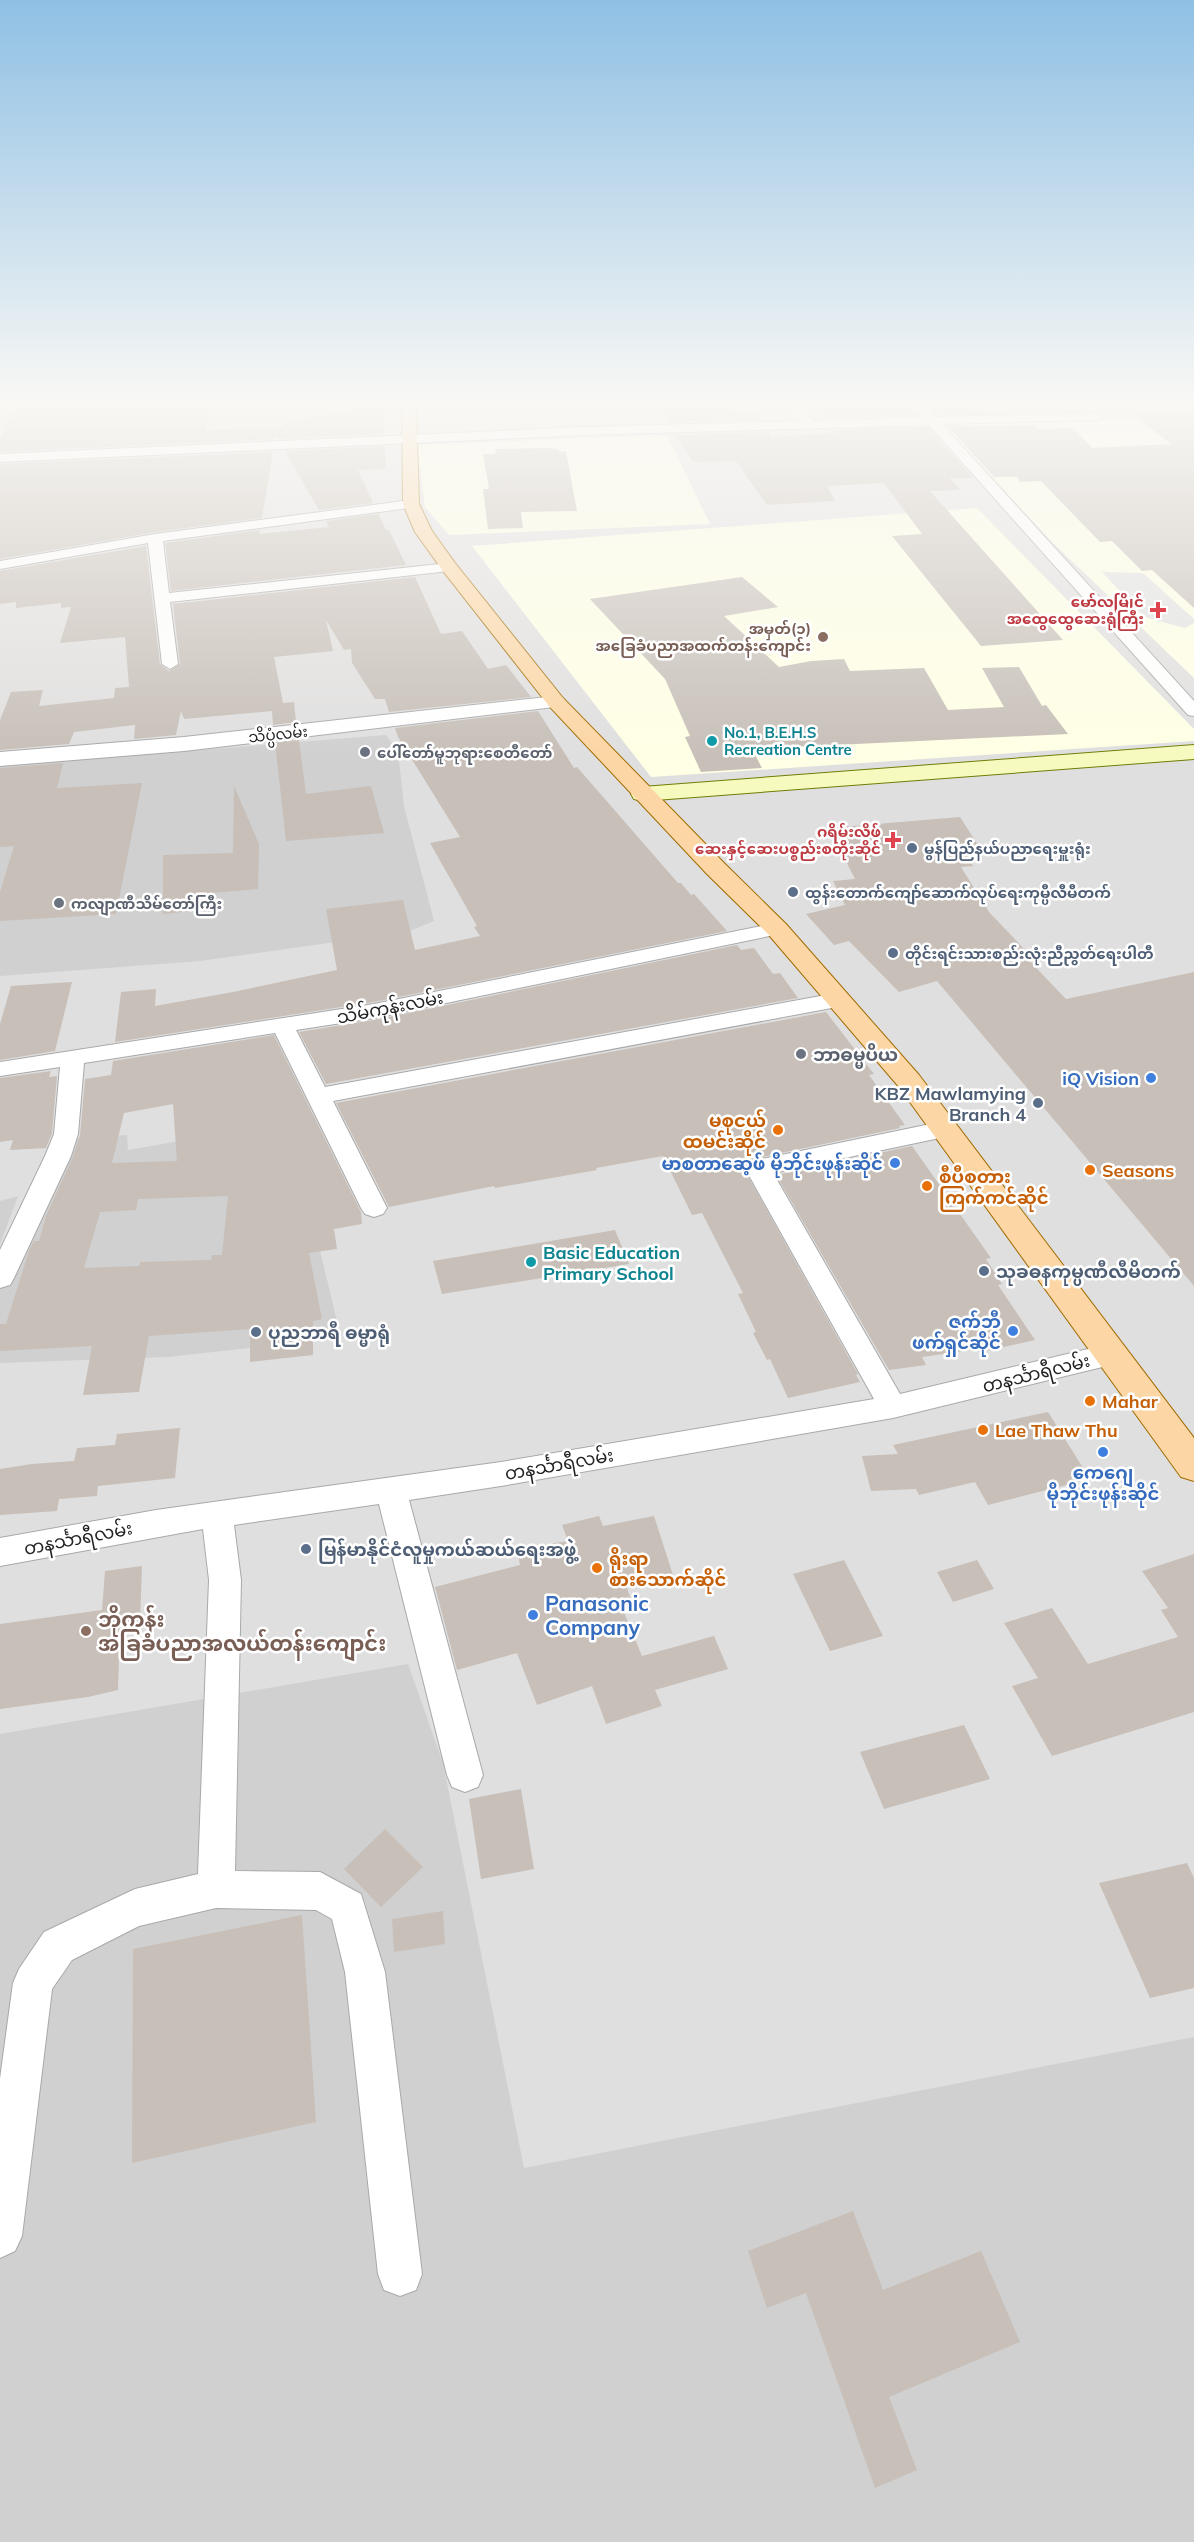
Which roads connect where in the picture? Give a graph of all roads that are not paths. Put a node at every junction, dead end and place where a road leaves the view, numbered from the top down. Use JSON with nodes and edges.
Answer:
{"nodes":[{"id":1,"x":286,"y":521,"type":"edge"},
{"id":2,"x":419,"y":521,"type":"edge"},
{"id":3,"x":1024,"y":521,"type":"edge"},
{"id":4,"x":155,"y":538,"type":"junction"},
{"id":5,"x":0,"y":565,"type":"edge"},
{"id":6,"x":449,"y":567,"type":"junction"},
{"id":7,"x":162,"y":598,"type":"junction"},
{"id":8,"x":170,"y":664,"type":"dead end"},
{"id":9,"x":552,"y":696,"type":"junction"},
{"id":10,"x":1194,"y":711,"type":"edge"},
{"id":11,"x":0,"y":747,"type":"edge"},
{"id":12,"x":1194,"y":752,"type":"edge"},
{"id":13,"x":0,"y":759,"type":"edge"},
{"id":14,"x":642,"y":794,"type":"junction"},
{"id":15,"x":777,"y":929,"type":"junction"},
{"id":16,"x":837,"y":1000,"type":"junction"},
{"id":17,"x":283,"y":1026,"type":"junction"},
{"id":18,"x":73,"y":1058,"type":"junction"},
{"id":19,"x":0,"y":1069,"type":"edge"},
{"id":20,"x":319,"y":1096,"type":"junction"},
{"id":21,"x":945,"y":1129,"type":"junction"},
{"id":22,"x":374,"y":1209,"type":"dead end"},
{"id":23,"x":0,"y":1278,"type":"edge"},
{"id":24,"x":1113,"y":1354,"type":"junction"},
{"id":25,"x":893,"y":1407,"type":"junction"},
{"id":26,"x":1194,"y":1466,"type":"edge"},
{"id":27,"x":391,"y":1490,"type":"junction"},
{"id":28,"x":217,"y":1515,"type":"junction"},
{"id":29,"x":0,"y":1552,"type":"edge"},
{"id":30,"x":465,"y":1775,"type":"dead end"},
{"id":31,"x":216,"y":1889,"type":"junction"},
{"id":32,"x":0,"y":2236,"type":"edge"},
{"id":33,"x":400,"y":2274,"type":"dead end"}],
"edges":[{"from":1,"to":4,"type":"street"},
{"from":2,"to":6,"type":"main road"},
{"from":3,"to":10,"type":"street"},
{"from":4,"to":5,"type":"street"},
{"from":4,"to":7,"type":"street"},
{"from":6,"to":7,"type":"street"},
{"from":6,"to":9,"type":"main road"},
{"from":7,"to":8,"type":"street"},
{"from":9,"to":11,"type":"street","name":"သိပ္ပံလမ်း"},
{"from":9,"to":13,"type":"street","name":"သိပ္ပံလမ်း"},
{"from":9,"to":14,"type":"main road"},
{"from":12,"to":14,"type":"main road"},
{"from":14,"to":15,"type":"main road"},
{"from":15,"to":16,"type":"main road"},
{"from":15,"to":17,"type":"street","name":"သိမ်ကုန်းလမ်း"},
{"from":16,"to":20,"type":"street"},
{"from":16,"to":21,"type":"main road"},
{"from":17,"to":18,"type":"street","name":"သိမ်ကုန်းလမ်း"},
{"from":17,"to":20,"type":"street"},
{"from":18,"to":19,"type":"street","name":"သိမ်ကုန်းလမ်း"},
{"from":18,"to":23,"type":"street"},
{"from":20,"to":22,"type":"street"},
{"from":21,"to":24,"type":"main road"},
{"from":21,"to":25,"type":"street"},
{"from":24,"to":25,"type":"street","name":"တနင်္သာရီလမ်း"},
{"from":24,"to":26,"type":"main road"},
{"from":25,"to":27,"type":"street","name":"တနင်္သာရီလမ်း"},
{"from":27,"to":28,"type":"street","name":"တနင်္သာရီလမ်း"},
{"from":27,"to":30,"type":"street"},
{"from":28,"to":29,"type":"street","name":"တနင်္သာရီလမ်း"},
{"from":28,"to":31,"type":"street"},
{"from":31,"to":32,"type":"street"},
{"from":31,"to":33,"type":"street"}]}
